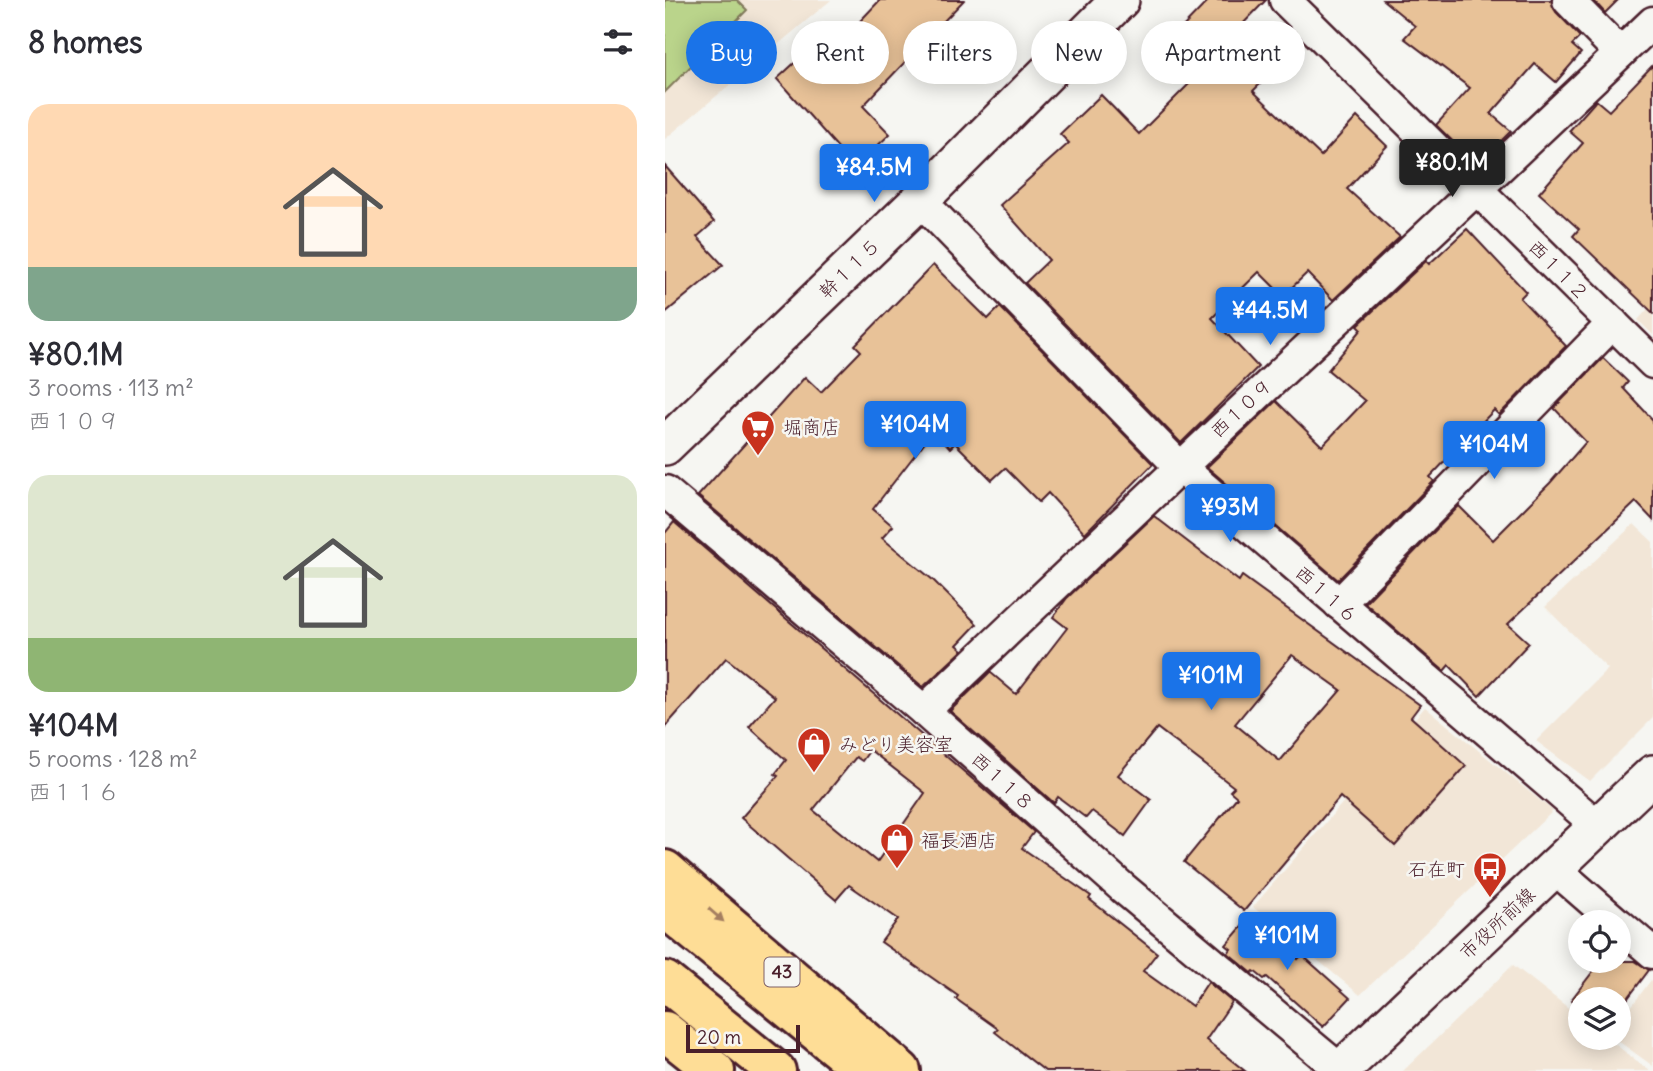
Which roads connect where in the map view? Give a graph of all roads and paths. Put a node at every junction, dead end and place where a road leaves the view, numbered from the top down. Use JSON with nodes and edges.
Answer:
{"nodes":[{"id":1,"x":1120,"y":0,"type":"edge"},
{"id":2,"x":1285,"y":0,"type":"edge"},
{"id":3,"x":1568,"y":0,"type":"edge"},
{"id":4,"x":1653,"y":22,"type":"edge"},
{"id":5,"x":1620,"y":53,"type":"junction"},
{"id":6,"x":1479,"y":190,"type":"junction"},
{"id":7,"x":920,"y":200,"type":"junction"},
{"id":8,"x":1613,"y":323,"type":"junction"},
{"id":9,"x":1653,"y":363,"type":"edge"},
{"id":10,"x":665,"y":446,"type":"edge"},
{"id":11,"x":1179,"y":466,"type":"junction"},
{"id":12,"x":665,"y":491,"type":"edge"},
{"id":13,"x":1339,"y":604,"type":"junction"},
{"id":14,"x":924,"y":711,"type":"junction"},
{"id":15,"x":1653,"y":774,"type":"edge"},
{"id":16,"x":1598,"y":826,"type":"junction"},
{"id":17,"x":1555,"y":869,"type":"junction"},
{"id":18,"x":665,"y":870,"type":"edge"},
{"id":19,"x":665,"y":908,"type":"edge"},
{"id":20,"x":1602,"y":910,"type":"edge"},
{"id":21,"x":1631,"y":935,"type":"edge"},
{"id":22,"x":1653,"y":953,"type":"edge"},
{"id":23,"x":665,"y":981,"type":"edge"},
{"id":24,"x":665,"y":1031,"type":"edge"},
{"id":25,"x":715,"y":1071,"type":"edge"},
{"id":26,"x":776,"y":1071,"type":"edge"},
{"id":27,"x":865,"y":1071,"type":"edge"},
{"id":28,"x":901,"y":1071,"type":"edge"},
{"id":29,"x":1341,"y":1071,"type":"edge"}],
"edges":[{"from":1,"to":7,"type":"street","name":"幹１１５"},
{"from":2,"to":6,"type":"street","name":"西１１２"},
{"from":3,"to":5,"type":"street"},
{"from":4,"to":5,"type":"street","name":"西１０９"},
{"from":5,"to":6,"type":"street","name":"西１０９"},
{"from":6,"to":8,"type":"street","name":"西１１２"},
{"from":6,"to":11,"type":"street","name":"西１０９"},
{"from":7,"to":10,"type":"street","name":"幹１１５"},
{"from":7,"to":11,"type":"street","name":"西１１６"},
{"from":8,"to":9,"type":"street","name":"西１１２"},
{"from":8,"to":13,"type":"street"},
{"from":11,"to":13,"type":"street","name":"西１１６"},
{"from":11,"to":14,"type":"street","name":"西１０９"},
{"from":12,"to":14,"type":"street","name":"西１１８"},
{"from":13,"to":16,"type":"street","name":"西１１６"},
{"from":14,"to":29,"type":"street","name":"西１１８"},
{"from":15,"to":16,"type":"street","name":"市役所前線"},
{"from":16,"to":17,"type":"street","name":"市役所前線"},
{"from":17,"to":20,"type":"street"},
{"from":17,"to":29,"type":"street","name":"市役所前線"},
{"from":18,"to":28,"type":"highway","number":"43","one_way":true},
{"from":19,"to":27,"type":"highway"},
{"from":21,"to":22,"type":"street"},
{"from":23,"to":26,"type":"highway"},
{"from":24,"to":25,"type":"highway"}]}
